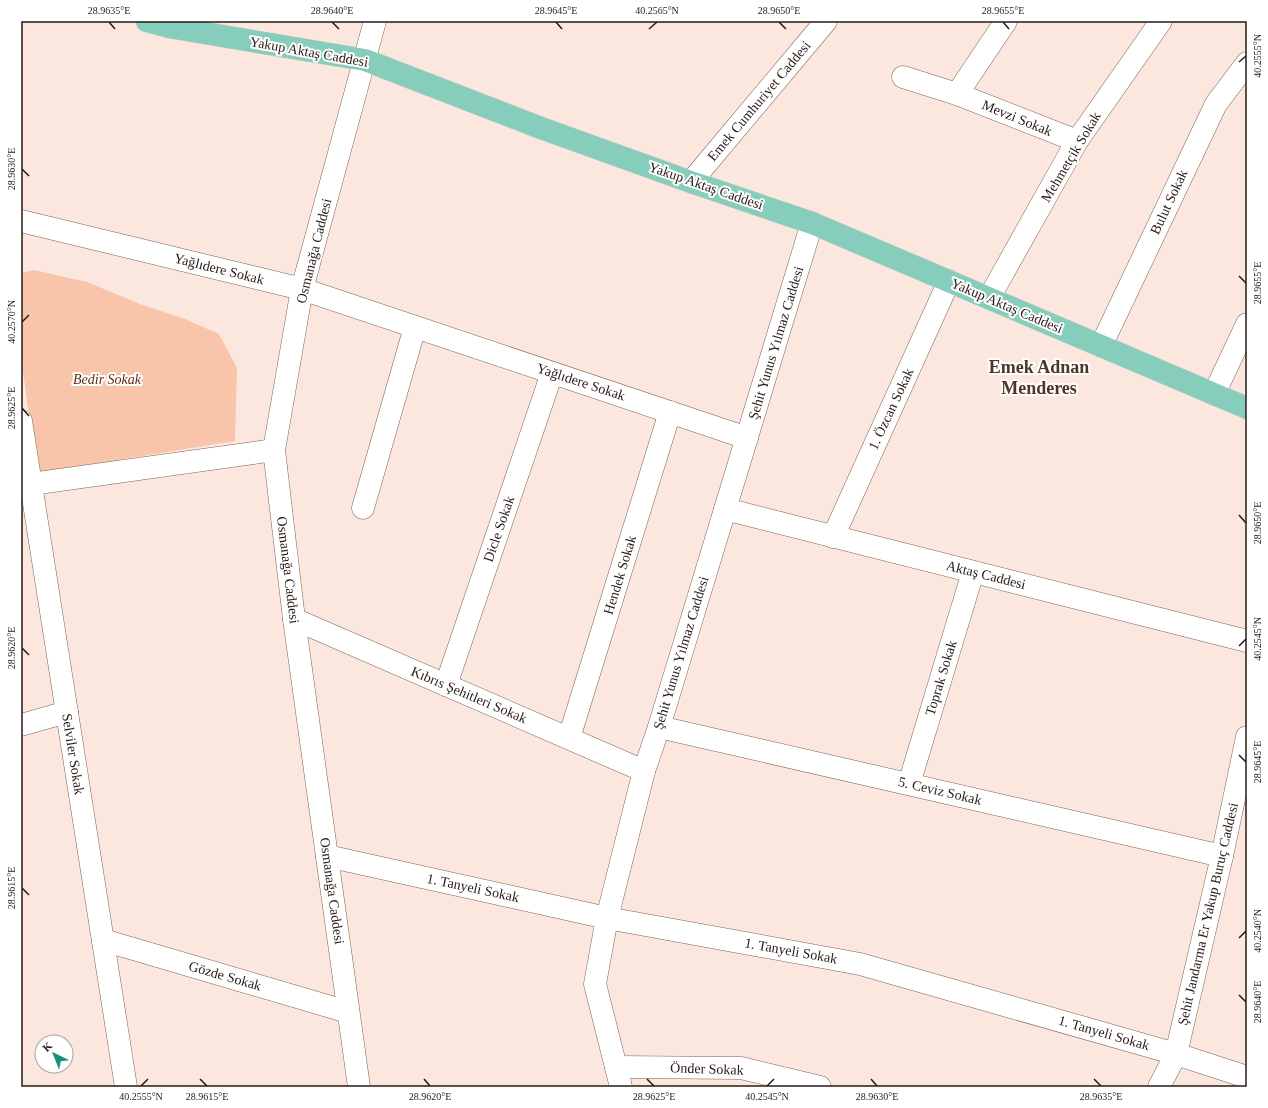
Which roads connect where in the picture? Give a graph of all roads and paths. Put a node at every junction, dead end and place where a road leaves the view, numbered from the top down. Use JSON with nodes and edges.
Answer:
{"nodes":[{"id":1,"x":147,"y":21,"type":"edge"},
{"id":2,"x":375,"y":21,"type":"edge"},
{"id":3,"x":826,"y":21,"type":"edge"},
{"id":4,"x":1006,"y":21,"type":"edge"},
{"id":5,"x":1155,"y":23,"type":"edge"},
{"id":6,"x":365,"y":60,"type":"junction"},
{"id":7,"x":1247,"y":63,"type":"edge"},
{"id":8,"x":903,"y":77,"type":"dead end"},
{"id":9,"x":957,"y":94,"type":"junction"},
{"id":10,"x":1077,"y":141,"type":"junction"},
{"id":11,"x":691,"y":182,"type":"junction"},
{"id":12,"x":21,"y":221,"type":"edge"},
{"id":13,"x":812,"y":223,"type":"junction"},
{"id":14,"x":950,"y":281,"type":"junction"},
{"id":15,"x":302,"y":289,"type":"junction"},
{"id":16,"x":989,"y":298,"type":"junction"},
{"id":17,"x":1247,"y":324,"type":"edge"},
{"id":18,"x":415,"y":327,"type":"junction"},
{"id":19,"x":1101,"y":346,"type":"junction"},
{"id":20,"x":552,"y":373,"type":"junction"},
{"id":21,"x":1214,"y":394,"type":"junction"},
{"id":22,"x":1247,"y":408,"type":"edge"},
{"id":23,"x":670,"y":412,"type":"junction"},
{"id":24,"x":21,"y":421,"type":"edge"},
{"id":25,"x":747,"y":438,"type":"junction"},
{"id":26,"x":274,"y":450,"type":"junction"},
{"id":27,"x":31,"y":484,"type":"junction"},
{"id":28,"x":28,"y":507,"type":"edge"},
{"id":29,"x":363,"y":508,"type":"dead end"},
{"id":30,"x":725,"y":509,"type":"junction"},
{"id":31,"x":833,"y":536,"type":"junction"},
{"id":32,"x":973,"y":572,"type":"junction"},
{"id":33,"x":294,"y":619,"type":"junction"},
{"id":34,"x":1247,"y":641,"type":"edge"},
{"id":35,"x":446,"y":685,"type":"junction"},
{"id":36,"x":67,"y":712,"type":"junction"},
{"id":37,"x":21,"y":725,"type":"edge"},
{"id":38,"x":659,"y":727,"type":"junction"},
{"id":39,"x":1247,"y":737,"type":"edge"},
{"id":40,"x":569,"y":738,"type":"junction"},
{"id":41,"x":644,"y":771,"type":"junction"},
{"id":42,"x":909,"y":784,"type":"junction"},
{"id":43,"x":327,"y":856,"type":"junction"},
{"id":44,"x":1222,"y":856,"type":"junction"},
{"id":45,"x":607,"y":918,"type":"junction"},
{"id":46,"x":102,"y":940,"type":"junction"},
{"id":47,"x":348,"y":1012,"type":"junction"},
{"id":48,"x":1176,"y":1054,"type":"junction"},
{"id":49,"x":619,"y":1077,"type":"edge"},
{"id":50,"x":1247,"y":1077,"type":"edge"},
{"id":51,"x":126,"y":1087,"type":"edge"},
{"id":52,"x":359,"y":1087,"type":"edge"},
{"id":53,"x":820,"y":1087,"type":"edge"},
{"id":54,"x":1159,"y":1087,"type":"edge"}],
"edges":[{"from":1,"to":6,"type":"main road","name":"Yakup Aktaş Caddesi"},
{"from":2,"to":6,"type":"street","name":"Osmanağa Caddesi"},
{"from":3,"to":11,"type":"street","name":"Emek Cumhuriyet Caddesi"},
{"from":4,"to":9,"type":"street"},
{"from":5,"to":10,"type":"street","name":"Mehmetçik Sokak"},
{"from":6,"to":11,"type":"main road","name":"Yakup Aktaş Caddesi"},
{"from":6,"to":15,"type":"street","name":"Osmanağa Caddesi"},
{"from":7,"to":19,"type":"street","name":"Bulut Sokak"},
{"from":8,"to":9,"type":"street","name":"Mevzi Sokak"},
{"from":9,"to":10,"type":"street","name":"Mevzi Sokak"},
{"from":10,"to":16,"type":"street","name":"Mehmetçik Sokak"},
{"from":11,"to":13,"type":"main road","name":"Yakup Aktaş Caddesi"},
{"from":12,"to":15,"type":"street","name":"Yağlıdere Sokak"},
{"from":13,"to":14,"type":"main road","name":"Yakup Aktaş Caddesi"},
{"from":13,"to":25,"type":"street","name":"Şehit Yunus Yılmaz Caddesi"},
{"from":14,"to":16,"type":"main road","name":"Yakup Aktaş Caddesi"},
{"from":14,"to":31,"type":"street","name":"1. Özcan Sokak"},
{"from":15,"to":18,"type":"street","name":"Yağlıdere Sokak"},
{"from":15,"to":26,"type":"street","name":"Osmanağa Caddesi"},
{"from":16,"to":19,"type":"main road","name":"Yakup Aktaş Caddesi"},
{"from":17,"to":21,"type":"street"},
{"from":18,"to":20,"type":"street","name":"Yağlıdere Sokak"},
{"from":18,"to":29,"type":"street"},
{"from":19,"to":21,"type":"main road","name":"Yakup Aktaş Caddesi"},
{"from":20,"to":23,"type":"street","name":"Yağlıdere Sokak"},
{"from":20,"to":35,"type":"street","name":"Dicle Sokak"},
{"from":21,"to":22,"type":"main road","name":"Yakup Aktaş Caddesi"},
{"from":23,"to":25,"type":"street","name":"Yağlıdere Sokak"},
{"from":23,"to":40,"type":"street","name":"Hendek Sokak"},
{"from":24,"to":27,"type":"street","name":"Selviler Sokak"},
{"from":25,"to":30,"type":"street","name":"Şehit Yunus Yılmaz Caddesi"},
{"from":26,"to":27,"type":"street"},
{"from":26,"to":33,"type":"street","name":"Osmanağa Caddesi"},
{"from":27,"to":28,"type":"street","name":"Selviler Sokak"},
{"from":28,"to":36,"type":"street","name":"Selviler Sokak"},
{"from":30,"to":31,"type":"street","name":"Aktaş Caddesi"},
{"from":30,"to":38,"type":"street","name":"Şehit Yunus Yılmaz Caddesi"},
{"from":31,"to":32,"type":"street","name":"Aktaş Caddesi"},
{"from":32,"to":34,"type":"street","name":"Aktaş Caddesi"},
{"from":32,"to":42,"type":"street","name":"Toprak Sokak"},
{"from":33,"to":35,"type":"street","name":"Kıbrıs Şehitleri Sokak"},
{"from":33,"to":43,"type":"street","name":"Osmanağa Caddesi"},
{"from":35,"to":40,"type":"street","name":"Kıbrıs Şehitleri Sokak"},
{"from":36,"to":37,"type":"street"},
{"from":36,"to":46,"type":"street","name":"Selviler Sokak"},
{"from":38,"to":41,"type":"street","name":"Şehit Yunus Yılmaz Caddesi"},
{"from":38,"to":42,"type":"street","name":"5. Ceviz Sokak"},
{"from":39,"to":44,"type":"street","name":"Şehit Jandarma Er Yakup Buruç Caddesi"},
{"from":40,"to":41,"type":"street","name":"Kıbrıs Şehitleri Sokak"},
{"from":41,"to":45,"type":"street","name":"Şehit Yunus Yılmaz Caddesi"},
{"from":42,"to":44,"type":"street","name":"5. Ceviz Sokak"},
{"from":43,"to":45,"type":"street","name":"1. Tanyeli Sokak"},
{"from":43,"to":47,"type":"street","name":"Osmanağa Caddesi"},
{"from":44,"to":48,"type":"street","name":"Şehit Jandarma Er Yakup Buruç Caddesi"},
{"from":45,"to":48,"type":"street","name":"1. Tanyeli Sokak"},
{"from":45,"to":49,"type":"street","name":"Şehit Yunus Yılmaz Caddesi"},
{"from":46,"to":47,"type":"street","name":"Gözde Sokak"},
{"from":46,"to":51,"type":"street","name":"Selviler Sokak"},
{"from":47,"to":52,"type":"street","name":"Osmanağa Caddesi"},
{"from":48,"to":50,"type":"street","name":"1. Tanyeli Sokak"},
{"from":48,"to":54,"type":"street","name":"Şehit Jandarma Er Yakup Buruç Caddesi"},
{"from":49,"to":53,"type":"street","name":"Önder Sokak"}]}
